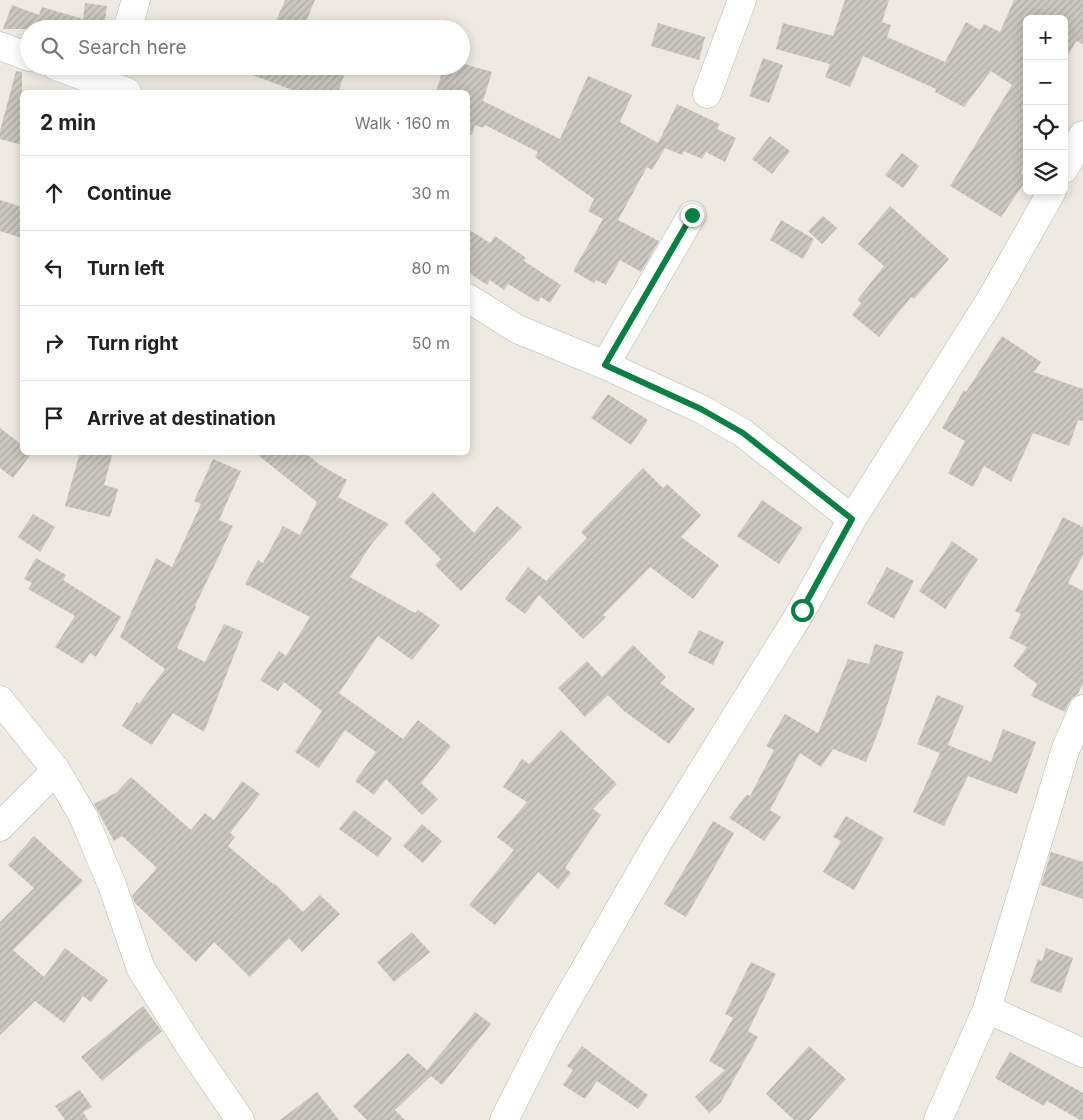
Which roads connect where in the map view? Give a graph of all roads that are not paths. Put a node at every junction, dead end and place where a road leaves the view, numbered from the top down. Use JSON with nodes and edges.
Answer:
{"nodes":[{"id":1,"x":136,"y":0,"type":"edge"},
{"id":2,"x":742,"y":0,"type":"edge"},
{"id":3,"x":130,"y":20,"type":"edge"},
{"id":4,"x":0,"y":46,"type":"edge"},
{"id":5,"x":20,"y":54,"type":"edge"},
{"id":6,"x":86,"y":75,"type":"edge"},
{"id":7,"x":115,"y":84,"type":"edge"},
{"id":8,"x":707,"y":94,"type":"dead end"},
{"id":9,"x":1083,"y":135,"type":"edge"},
{"id":10,"x":1068,"y":162,"type":"edge"},
{"id":11,"x":1050,"y":195,"type":"edge"},
{"id":12,"x":692,"y":215,"type":"dead end"},
{"id":13,"x":470,"y":299,"type":"edge"},
{"id":14,"x":605,"y":365,"type":"junction"},
{"id":15,"x":852,"y":519,"type":"junction"},
{"id":16,"x":0,"y":700,"type":"edge"},
{"id":17,"x":1083,"y":709,"type":"edge"},
{"id":18,"x":1075,"y":755,"type":"edge"},
{"id":19,"x":56,"y":770,"type":"junction"},
{"id":20,"x":0,"y":827,"type":"edge"},
{"id":21,"x":987,"y":1009,"type":"junction"},
{"id":22,"x":1083,"y":1053,"type":"edge"},
{"id":23,"x":240,"y":1120,"type":"edge"},
{"id":24,"x":504,"y":1120,"type":"edge"},
{"id":25,"x":938,"y":1120,"type":"edge"}],
"edges":[{"from":1,"to":3,"type":"street"},
{"from":2,"to":8,"type":"street"},
{"from":4,"to":5,"type":"street"},
{"from":6,"to":7,"type":"street"},
{"from":9,"to":10,"type":"street"},
{"from":11,"to":15,"type":"street"},
{"from":12,"to":14,"type":"street"},
{"from":13,"to":14,"type":"street"},
{"from":14,"to":15,"type":"street"},
{"from":15,"to":24,"type":"street"},
{"from":16,"to":19,"type":"street"},
{"from":17,"to":18,"type":"street"},
{"from":18,"to":21,"type":"street"},
{"from":19,"to":20,"type":"street"},
{"from":19,"to":23,"type":"street"},
{"from":21,"to":22,"type":"street"},
{"from":21,"to":25,"type":"street"}]}
